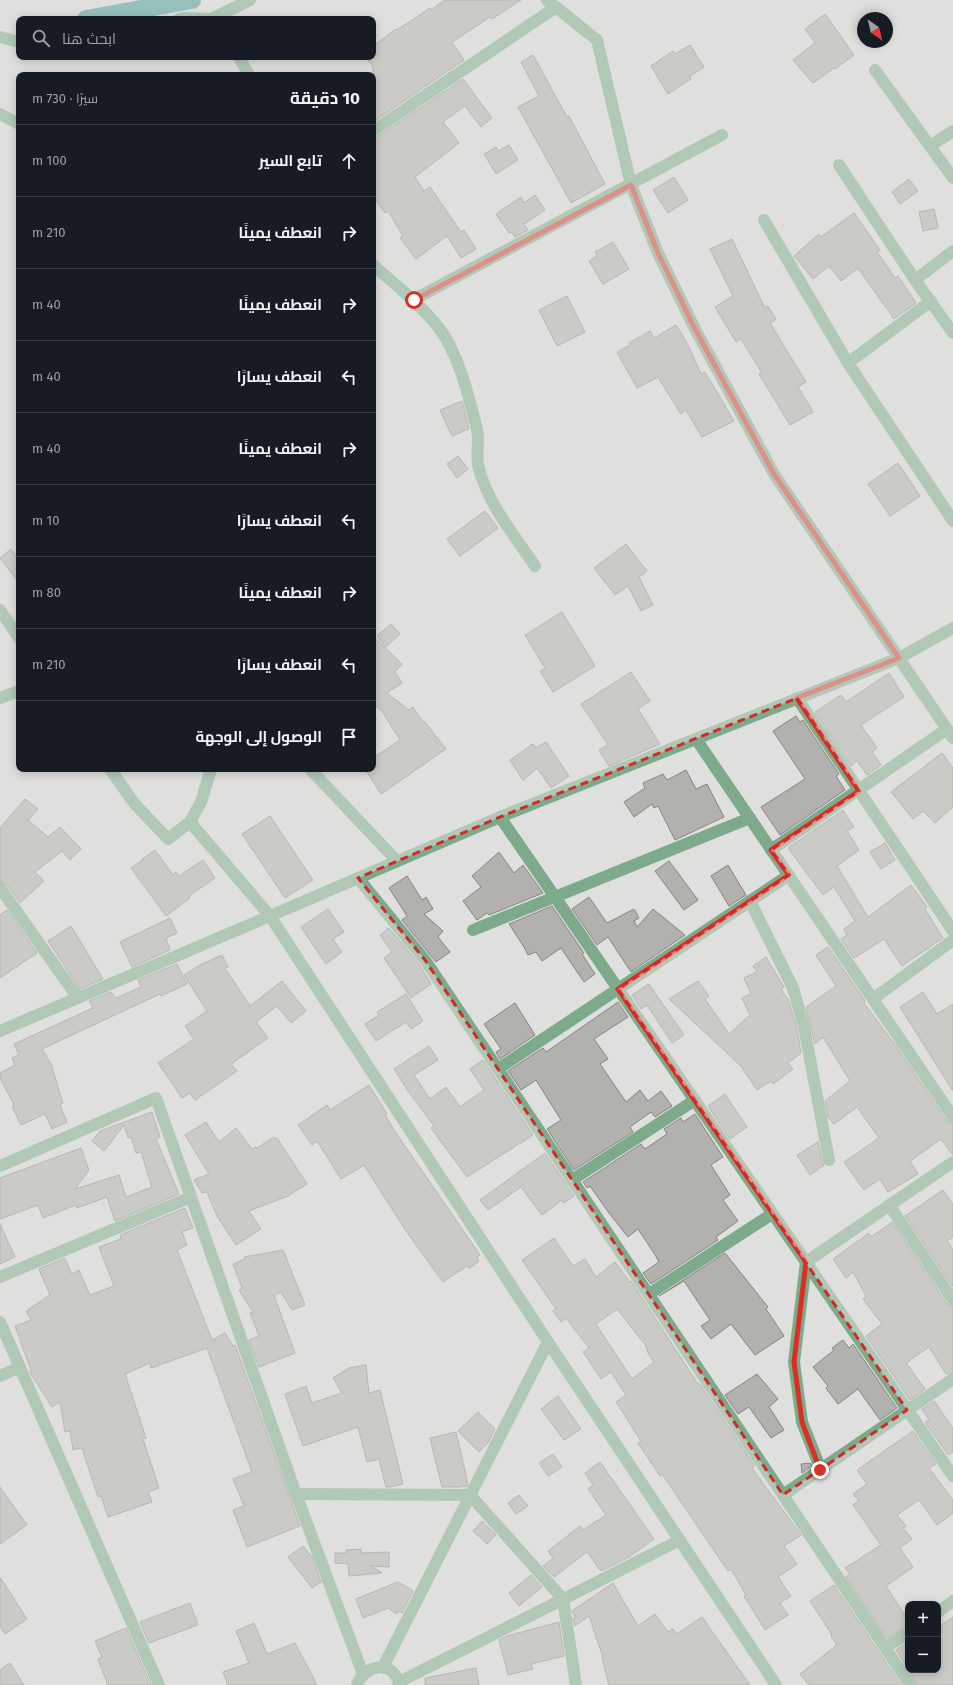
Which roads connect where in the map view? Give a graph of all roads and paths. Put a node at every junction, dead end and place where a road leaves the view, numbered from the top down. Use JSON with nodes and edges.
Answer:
{"nodes":[{"id":1,"x":250,"y":0,"type":"edge"},
{"id":2,"x":552,"y":3,"type":"edge"},
{"id":3,"x":218,"y":16,"type":"edge"},
{"id":4,"x":0,"y":37,"type":"edge"},
{"id":5,"x":16,"y":41,"type":"edge"},
{"id":6,"x":241,"y":60,"type":"edge"},
{"id":7,"x":876,"y":70,"type":"dead end"},
{"id":8,"x":247,"y":72,"type":"edge"},
{"id":9,"x":0,"y":114,"type":"edge"},
{"id":10,"x":16,"y":122,"type":"edge"},
{"id":11,"x":376,"y":129,"type":"edge"},
{"id":12,"x":953,"y":131,"type":"edge"},
{"id":13,"x":722,"y":135,"type":"dead end"},
{"id":14,"x":930,"y":146,"type":"junction"},
{"id":15,"x":839,"y":165,"type":"dead end"},
{"id":16,"x":953,"y":178,"type":"edge"},
{"id":17,"x":631,"y":185,"type":"junction"},
{"id":18,"x":764,"y":220,"type":"dead end"},
{"id":19,"x":953,"y":252,"type":"edge"},
{"id":20,"x":376,"y":268,"type":"edge"},
{"id":21,"x":915,"y":280,"type":"junction"},
{"id":22,"x":414,"y":300,"type":"junction"},
{"id":23,"x":931,"y":300,"type":"junction"},
{"id":24,"x":953,"y":333,"type":"edge"},
{"id":25,"x":848,"y":363,"type":"junction"},
{"id":26,"x":953,"y":521,"type":"edge"},
{"id":27,"x":535,"y":566,"type":"dead end"},
{"id":28,"x":0,"y":610,"type":"edge"},
{"id":29,"x":953,"y":628,"type":"edge"},
{"id":30,"x":16,"y":634,"type":"edge"},
{"id":31,"x":899,"y":658,"type":"junction"},
{"id":32,"x":16,"y":692,"type":"edge"},
{"id":33,"x":0,"y":698,"type":"edge"},
{"id":34,"x":797,"y":698,"type":"junction"},
{"id":35,"x":950,"y":733,"type":"edge"},
{"id":36,"x":696,"y":739,"type":"junction"},
{"id":37,"x":112,"y":772,"type":"edge"},
{"id":38,"x":210,"y":772,"type":"edge"},
{"id":39,"x":313,"y":772,"type":"edge"},
{"id":40,"x":859,"y":791,"type":"junction"},
{"id":41,"x":500,"y":817,"type":"junction"},
{"id":42,"x":750,"y":818,"type":"junction"},
{"id":43,"x":190,"y":822,"type":"junction"},
{"id":44,"x":771,"y":850,"type":"junction"},
{"id":45,"x":397,"y":861,"type":"junction"},
{"id":46,"x":789,"y":875,"type":"junction"},
{"id":47,"x":358,"y":878,"type":"junction"},
{"id":48,"x":0,"y":888,"type":"edge"},
{"id":49,"x":556,"y":898,"type":"junction"},
{"id":50,"x":750,"y":901,"type":"junction"},
{"id":51,"x":270,"y":916,"type":"junction"},
{"id":52,"x":473,"y":930,"type":"dead end"},
{"id":53,"x":953,"y":931,"type":"edge"},
{"id":54,"x":953,"y":940,"type":"edge"},
{"id":55,"x":618,"y":989,"type":"junction"},
{"id":56,"x":78,"y":998,"type":"junction"},
{"id":57,"x":873,"y":999,"type":"junction"},
{"id":58,"x":0,"y":1031,"type":"edge"},
{"id":59,"x":498,"y":1069,"type":"junction"},
{"id":60,"x":695,"y":1100,"type":"junction"},
{"id":61,"x":953,"y":1116,"type":"edge"},
{"id":62,"x":830,"y":1160,"type":"dead end"},
{"id":63,"x":953,"y":1162,"type":"edge"},
{"id":64,"x":0,"y":1166,"type":"edge"},
{"id":65,"x":572,"y":1180,"type":"junction"},
{"id":66,"x":191,"y":1196,"type":"junction"},
{"id":67,"x":890,"y":1205,"type":"junction"},
{"id":68,"x":772,"y":1214,"type":"junction"},
{"id":69,"x":806,"y":1262,"type":"junction"},
{"id":70,"x":0,"y":1277,"type":"edge"},
{"id":71,"x":649,"y":1294,"type":"junction"},
{"id":72,"x":953,"y":1300,"type":"edge"},
{"id":73,"x":0,"y":1322,"type":"edge"},
{"id":74,"x":548,"y":1342,"type":"junction"},
{"id":75,"x":20,"y":1367,"type":"junction"},
{"id":76,"x":0,"y":1376,"type":"edge"},
{"id":77,"x":953,"y":1379,"type":"edge"},
{"id":78,"x":907,"y":1410,"type":"junction"},
{"id":79,"x":820,"y":1470,"type":"junction"},
{"id":80,"x":953,"y":1476,"type":"edge"},
{"id":81,"x":296,"y":1494,"type":"junction"},
{"id":82,"x":470,"y":1495,"type":"junction"},
{"id":83,"x":783,"y":1495,"type":"junction"},
{"id":84,"x":680,"y":1540,"type":"junction"},
{"id":85,"x":563,"y":1599,"type":"junction"},
{"id":86,"x":953,"y":1601,"type":"edge"},
{"id":87,"x":941,"y":1610,"type":"edge"},
{"id":88,"x":905,"y":1635,"type":"edge"},
{"id":89,"x":885,"y":1648,"type":"junction"},
{"id":90,"x":383,"y":1668,"type":"junction"},
{"id":91,"x":360,"y":1680,"type":"edge"},
{"id":92,"x":399,"y":1684,"type":"edge"},
{"id":93,"x":159,"y":1685,"type":"edge"},
{"id":94,"x":576,"y":1685,"type":"edge"},
{"id":95,"x":776,"y":1685,"type":"edge"},
{"id":96,"x":910,"y":1685,"type":"edge"}],
"edges":[{"from":1,"to":3,"type":"street"},
{"from":2,"to":11,"type":"street"},
{"from":2,"to":17,"type":"street"},
{"from":4,"to":5,"type":"street"},
{"from":6,"to":8,"type":"street"},
{"from":7,"to":14,"type":"street"},
{"from":9,"to":10,"type":"street"},
{"from":12,"to":14,"type":"street"},
{"from":13,"to":17,"type":"street"},
{"from":14,"to":16,"type":"street"},
{"from":15,"to":21,"type":"street"},
{"from":17,"to":22,"type":"street"},
{"from":17,"to":31,"type":"street"},
{"from":18,"to":25,"type":"street"},
{"from":19,"to":21,"type":"street"},
{"from":20,"to":22,"type":"street"},
{"from":21,"to":23,"type":"street"},
{"from":22,"to":27,"type":"street"},
{"from":23,"to":24,"type":"street"},
{"from":23,"to":25,"type":"street"},
{"from":25,"to":26,"type":"street"},
{"from":28,"to":30,"type":"street"},
{"from":29,"to":31,"type":"street"},
{"from":31,"to":34,"type":"street"},
{"from":31,"to":35,"type":"street"},
{"from":32,"to":33,"type":"street"},
{"from":34,"to":36,"type":"street"},
{"from":34,"to":40,"type":"street"},
{"from":35,"to":40,"type":"street"},
{"from":36,"to":41,"type":"street"},
{"from":36,"to":42,"type":"street"},
{"from":37,"to":43,"type":"street"},
{"from":38,"to":43,"type":"street"},
{"from":39,"to":45,"type":"street"},
{"from":40,"to":44,"type":"street"},
{"from":40,"to":53,"type":"street"},
{"from":41,"to":45,"type":"street"},
{"from":41,"to":49,"type":"street"},
{"from":42,"to":44,"type":"street"},
{"from":42,"to":49,"type":"street"},
{"from":43,"to":51,"type":"street"},
{"from":44,"to":46,"type":"street"},
{"from":45,"to":47,"type":"street"},
{"from":46,"to":50,"type":"street"},
{"from":46,"to":57,"type":"street"},
{"from":47,"to":51,"type":"street"},
{"from":47,"to":59,"type":"street"},
{"from":48,"to":56,"type":"street"},
{"from":49,"to":52,"type":"street"},
{"from":49,"to":55,"type":"street"},
{"from":50,"to":55,"type":"street"},
{"from":50,"to":62,"type":"street"},
{"from":51,"to":56,"type":"street"},
{"from":51,"to":74,"type":"street"},
{"from":54,"to":57,"type":"street"},
{"from":55,"to":59,"type":"street"},
{"from":55,"to":60,"type":"street"},
{"from":56,"to":58,"type":"street"},
{"from":57,"to":61,"type":"street"},
{"from":59,"to":65,"type":"street"},
{"from":60,"to":65,"type":"street"},
{"from":60,"to":68,"type":"street"},
{"from":63,"to":67,"type":"street"},
{"from":64,"to":66,"type":"street"},
{"from":65,"to":71,"type":"street"},
{"from":66,"to":70,"type":"street"},
{"from":66,"to":81,"type":"street"},
{"from":67,"to":69,"type":"street"},
{"from":67,"to":72,"type":"street"},
{"from":68,"to":69,"type":"street"},
{"from":68,"to":71,"type":"street"},
{"from":69,"to":78,"type":"street"},
{"from":69,"to":79,"type":"street"},
{"from":71,"to":83,"type":"street"},
{"from":73,"to":75,"type":"street"},
{"from":74,"to":82,"type":"street"},
{"from":74,"to":84,"type":"street"},
{"from":75,"to":76,"type":"street"},
{"from":75,"to":93,"type":"street"},
{"from":77,"to":78,"type":"street"},
{"from":78,"to":79,"type":"street"},
{"from":78,"to":80,"type":"street"},
{"from":79,"to":83,"type":"street"},
{"from":81,"to":82,"type":"street"},
{"from":81,"to":91,"type":"street"},
{"from":82,"to":85,"type":"street"},
{"from":82,"to":90,"type":"street"},
{"from":83,"to":89,"type":"street"},
{"from":84,"to":85,"type":"street"},
{"from":84,"to":95,"type":"street"},
{"from":85,"to":92,"type":"street"},
{"from":85,"to":94,"type":"street"},
{"from":86,"to":87,"type":"street"},
{"from":88,"to":89,"type":"street"},
{"from":89,"to":96,"type":"street"},
{"from":90,"to":91,"type":"street"},
{"from":90,"to":92,"type":"street"}]}
